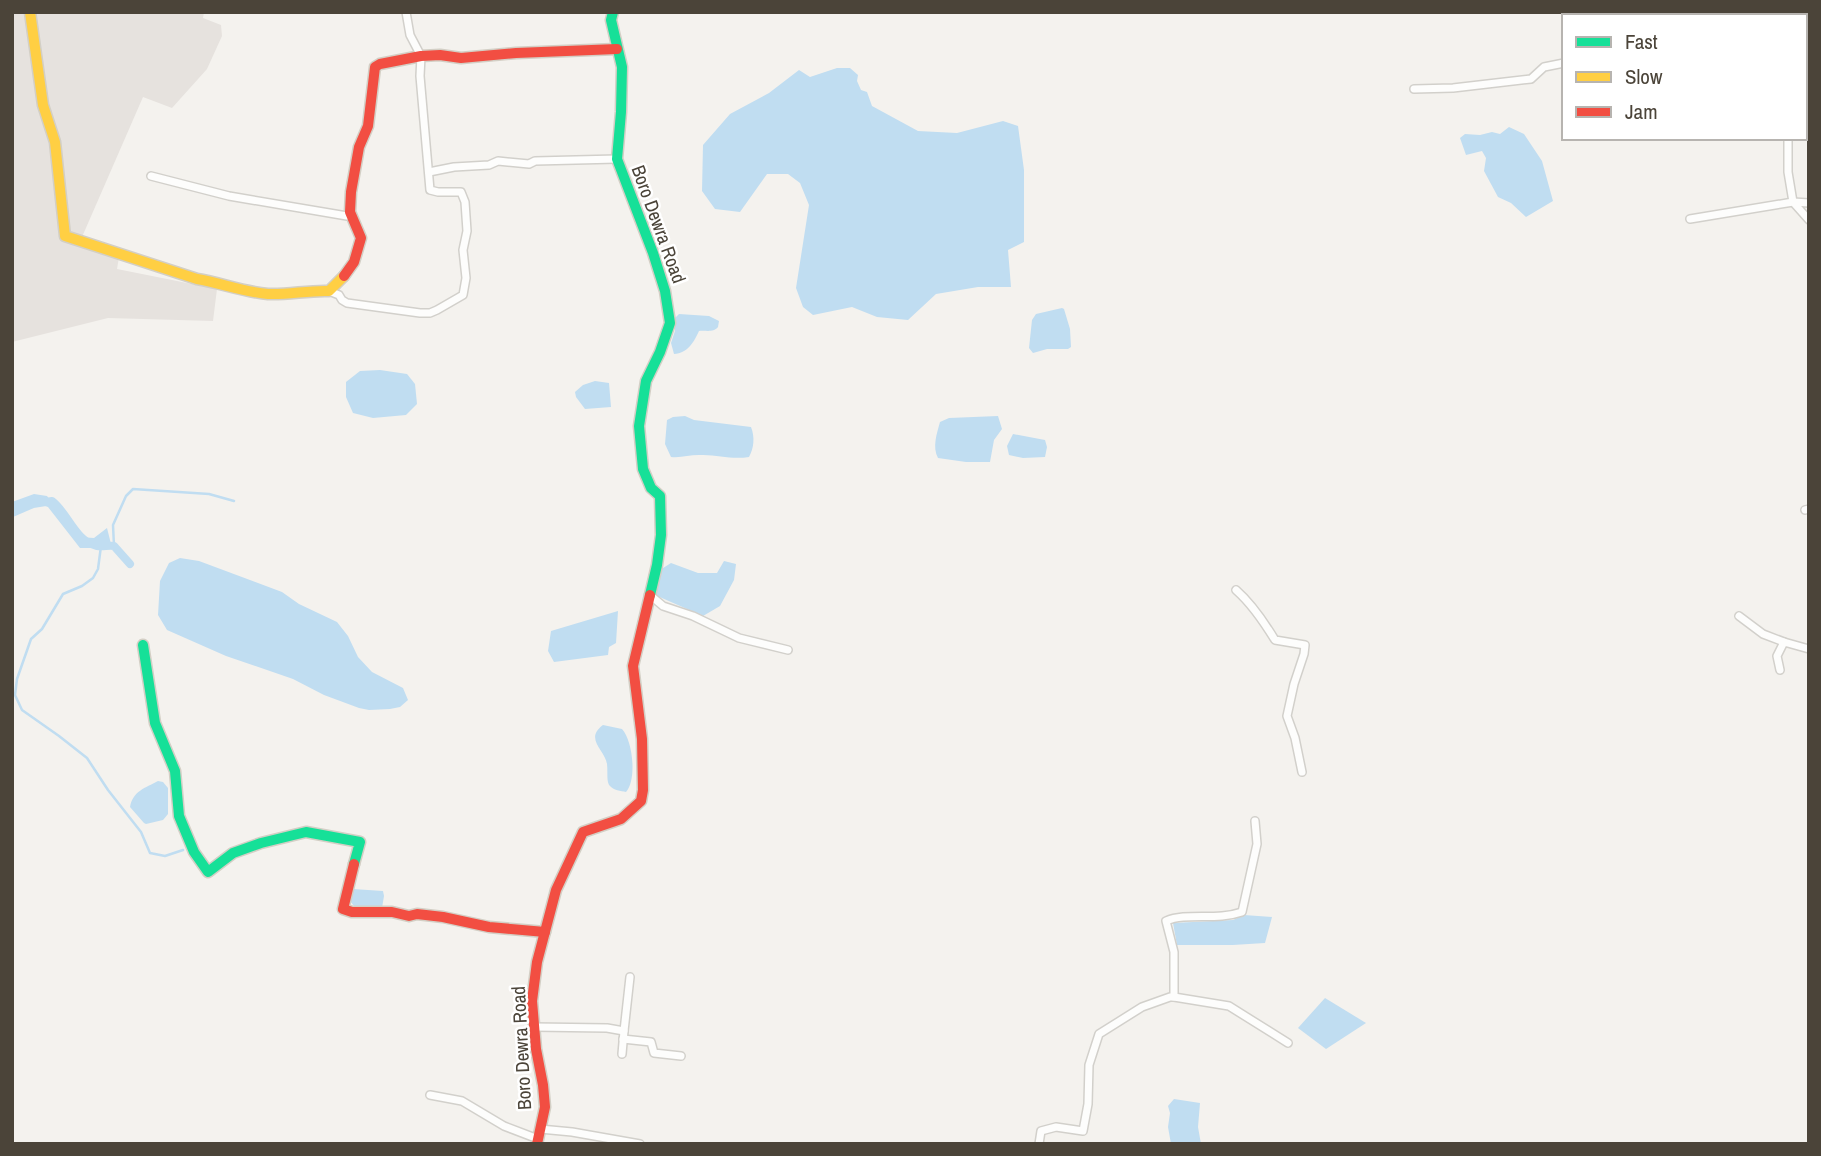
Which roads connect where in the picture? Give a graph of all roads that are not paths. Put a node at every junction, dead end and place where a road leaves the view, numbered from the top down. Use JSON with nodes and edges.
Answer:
{"nodes":[{"id":1,"x":30,"y":12,"type":"edge"},
{"id":2,"x":406,"y":12,"type":"edge"},
{"id":3,"x":612,"y":12,"type":"edge"},
{"id":4,"x":617,"y":49,"type":"junction"},
{"id":5,"x":421,"y":56,"type":"junction"},
{"id":6,"x":1562,"y":63,"type":"edge"},
{"id":7,"x":1414,"y":89,"type":"dead end"},
{"id":8,"x":1788,"y":140,"type":"edge"},
{"id":9,"x":617,"y":159,"type":"junction"},
{"id":10,"x":429,"y":172,"type":"junction"},
{"id":11,"x":151,"y":176,"type":"dead end"},
{"id":12,"x":1793,"y":202,"type":"junction"},
{"id":13,"x":1809,"y":203,"type":"edge"},
{"id":14,"x":350,"y":212,"type":"junction"},
{"id":15,"x":1690,"y":219,"type":"dead end"},
{"id":16,"x":1809,"y":220,"type":"edge"},
{"id":17,"x":329,"y":291,"type":"junction"},
{"id":18,"x":1236,"y":590,"type":"dead end"},
{"id":19,"x":650,"y":595,"type":"junction"},
{"id":20,"x":1738,"y":616,"type":"dead end"},
{"id":21,"x":1784,"y":642,"type":"junction"},
{"id":22,"x":143,"y":645,"type":"dead end"},
{"id":23,"x":1809,"y":649,"type":"edge"},
{"id":24,"x":789,"y":650,"type":"dead end"},
{"id":25,"x":1780,"y":670,"type":"dead end"},
{"id":26,"x":1302,"y":772,"type":"dead end"},
{"id":27,"x":1255,"y":821,"type":"dead end"},
{"id":28,"x":544,"y":932,"type":"junction"},
{"id":29,"x":630,"y":976,"type":"dead end"},
{"id":30,"x":1174,"y":997,"type":"junction"},
{"id":31,"x":534,"y":1027,"type":"junction"},
{"id":32,"x":623,"y":1035,"type":"junction"},
{"id":33,"x":1288,"y":1043,"type":"dead end"},
{"id":34,"x":622,"y":1054,"type":"dead end"},
{"id":35,"x":681,"y":1056,"type":"dead end"},
{"id":36,"x":430,"y":1095,"type":"dead end"},
{"id":37,"x":538,"y":1137,"type":"edge"},
{"id":38,"x":640,"y":1144,"type":"edge"},
{"id":39,"x":1039,"y":1144,"type":"edge"}],
"edges":[{"from":1,"to":17,"type":"street"},
{"from":2,"to":5,"type":"street"},
{"from":3,"to":4,"type":"street","name":"Boro Dewra Road"},
{"from":4,"to":5,"type":"street"},
{"from":4,"to":9,"type":"street","name":"Boro Dewra Road"},
{"from":5,"to":10,"type":"street"},
{"from":5,"to":14,"type":"street"},
{"from":6,"to":7,"type":"street"},
{"from":8,"to":12,"type":"street"},
{"from":9,"to":10,"type":"street"},
{"from":9,"to":19,"type":"street","name":"Boro Dewra Road"},
{"from":10,"to":17,"type":"street"},
{"from":11,"to":14,"type":"street"},
{"from":12,"to":13,"type":"street"},
{"from":12,"to":15,"type":"street"},
{"from":12,"to":16,"type":"street"},
{"from":14,"to":17,"type":"street"},
{"from":18,"to":26,"type":"street"},
{"from":19,"to":24,"type":"street"},
{"from":19,"to":28,"type":"street","name":"Boro Dewra Road"},
{"from":20,"to":21,"type":"street"},
{"from":21,"to":23,"type":"street"},
{"from":21,"to":25,"type":"street"},
{"from":22,"to":28,"type":"street"},
{"from":27,"to":30,"type":"street"},
{"from":28,"to":31,"type":"street","name":"Boro Dewra Road"},
{"from":29,"to":32,"type":"street"},
{"from":30,"to":33,"type":"street"},
{"from":30,"to":39,"type":"street"},
{"from":31,"to":32,"type":"street"},
{"from":31,"to":37,"type":"street","name":"Boro Dewra Road"},
{"from":32,"to":34,"type":"street"},
{"from":32,"to":35,"type":"street"},
{"from":36,"to":37,"type":"street"},
{"from":37,"to":38,"type":"street"}]}
